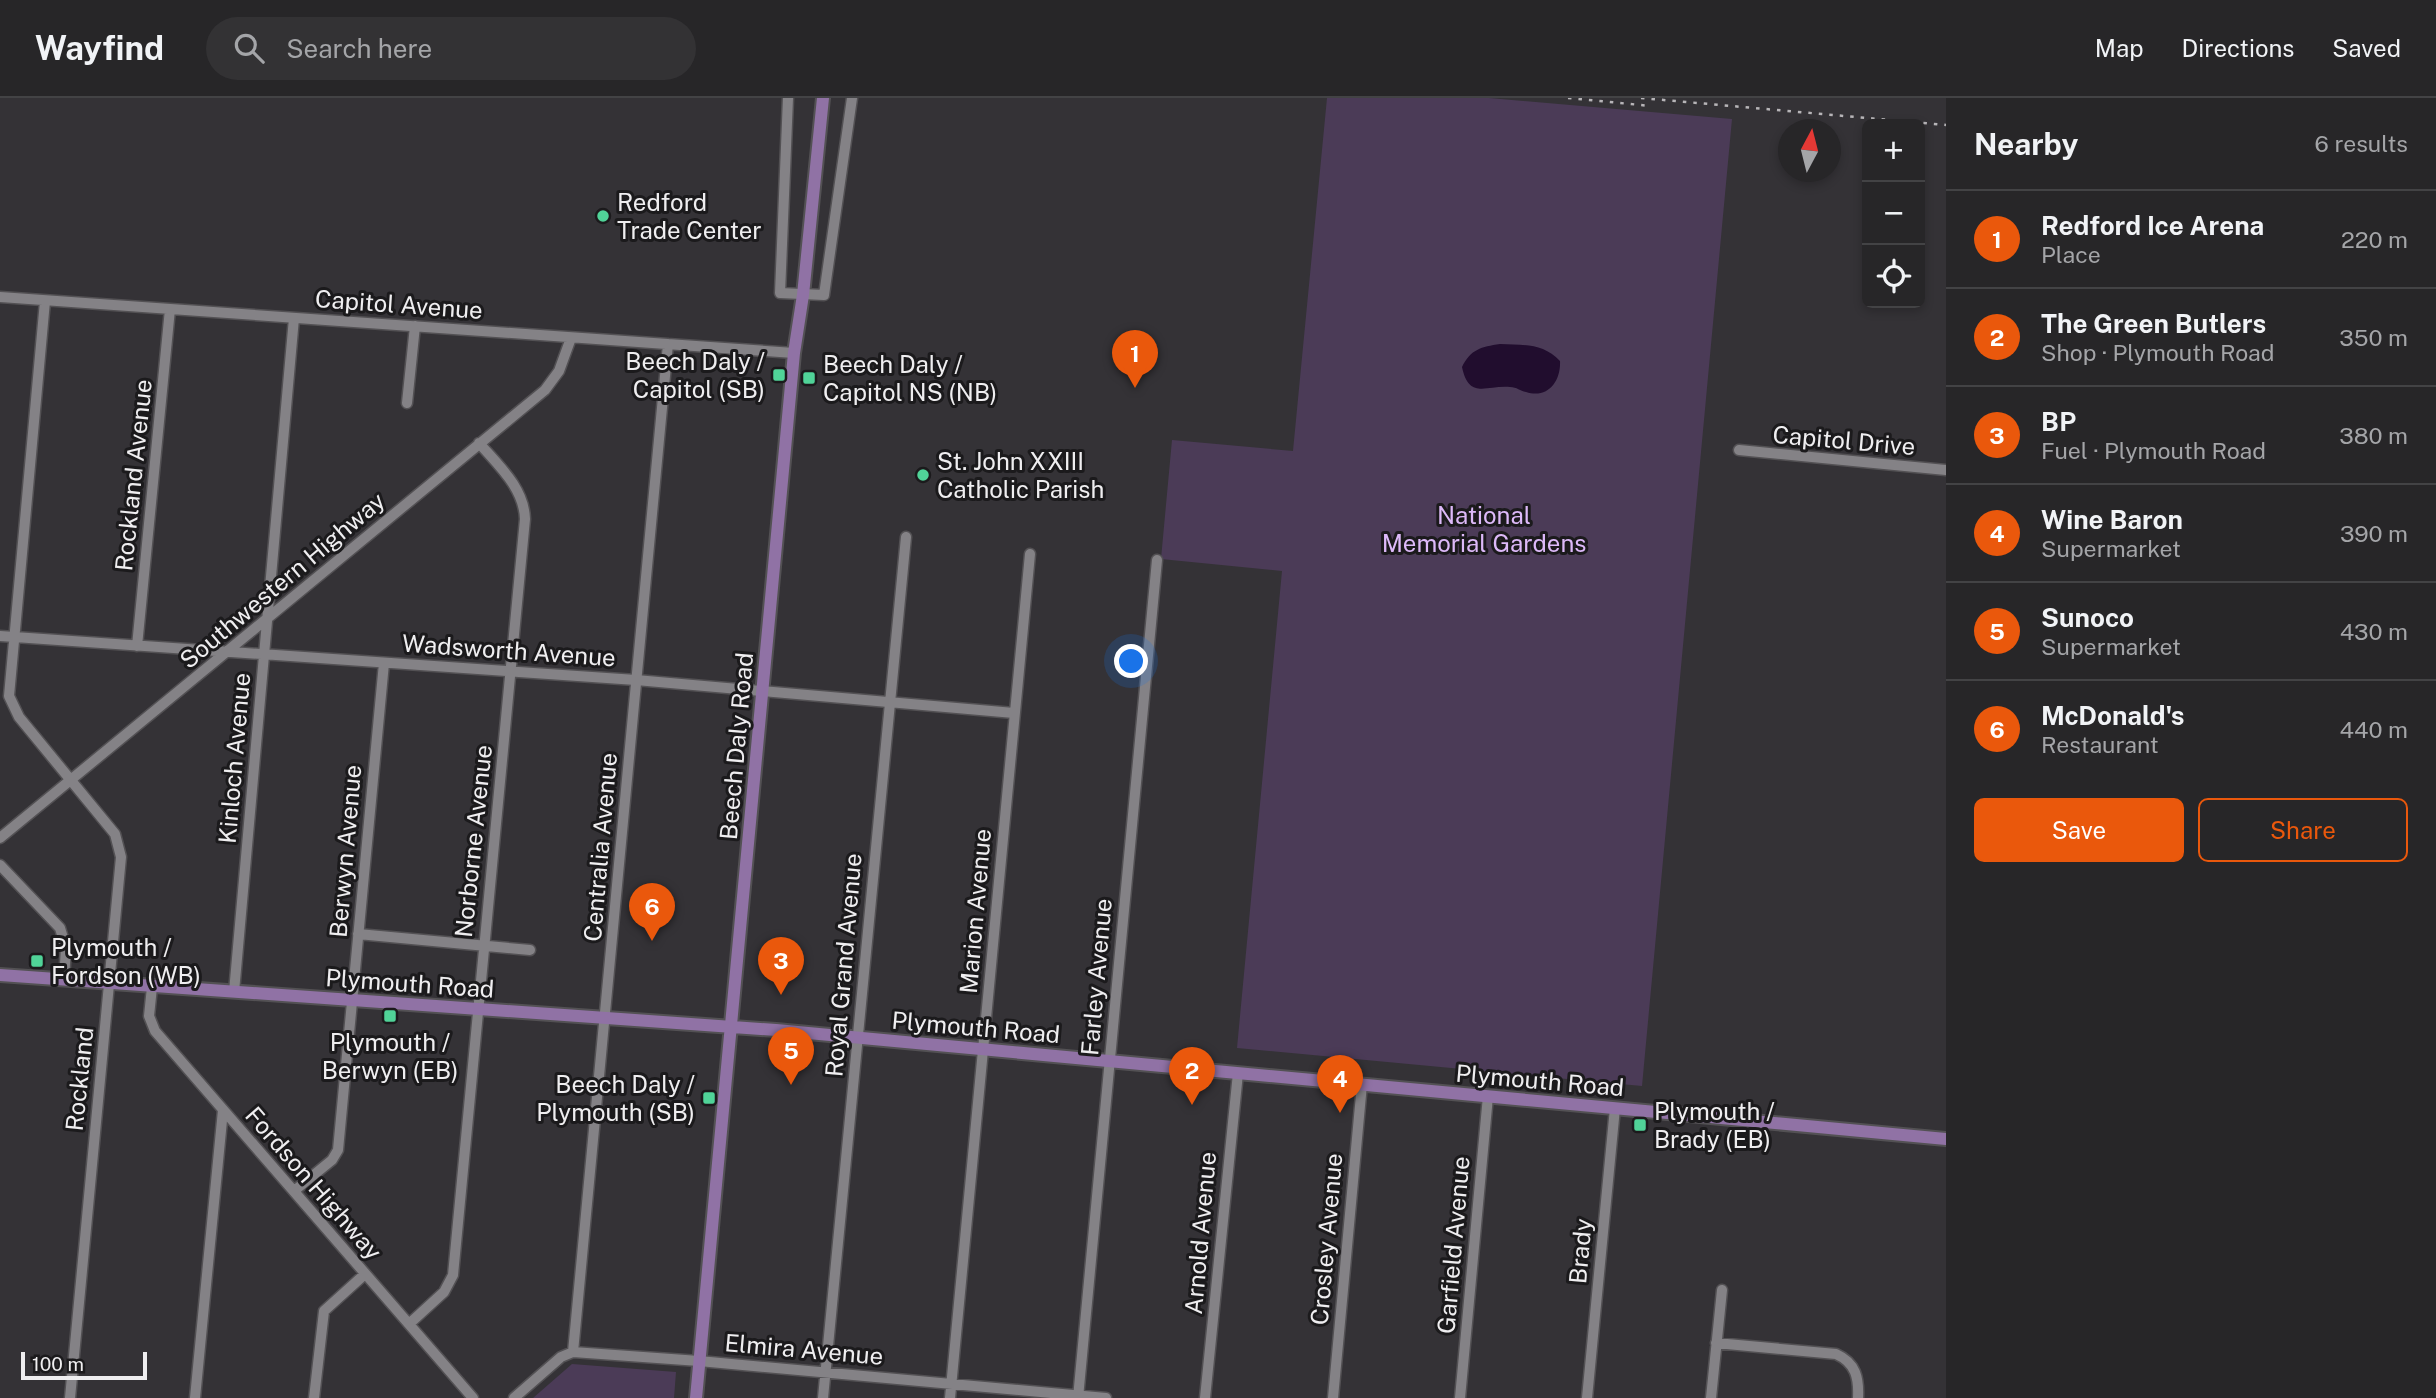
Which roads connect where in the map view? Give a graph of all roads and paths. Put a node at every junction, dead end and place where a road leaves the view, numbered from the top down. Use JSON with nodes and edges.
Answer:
{"nodes":[{"id":1,"x":788,"y":98,"type":"edge"},
{"id":2,"x":823,"y":98,"type":"edge"},
{"id":3,"x":852,"y":98,"type":"edge"},
{"id":4,"x":803,"y":295,"type":"junction"},
{"id":5,"x":0,"y":298,"type":"edge"},
{"id":6,"x":45,"y":301,"type":"junction"},
{"id":7,"x":170,"y":309,"type":"junction"},
{"id":8,"x":294,"y":318,"type":"junction"},
{"id":9,"x":415,"y":326,"type":"junction"},
{"id":10,"x":570,"y":338,"type":"junction"},
{"id":11,"x":668,"y":344,"type":"junction"},
{"id":12,"x":794,"y":354,"type":"junction"},
{"id":13,"x":407,"y":403,"type":"dead end"},
{"id":14,"x":479,"y":443,"type":"junction"},
{"id":15,"x":1739,"y":450,"type":"dead end"},
{"id":16,"x":1946,"y":470,"type":"edge"},
{"id":17,"x":906,"y":537,"type":"dead end"},
{"id":18,"x":1030,"y":554,"type":"dead end"},
{"id":19,"x":1157,"y":560,"type":"dead end"},
{"id":20,"x":268,"y":619,"type":"junction"},
{"id":21,"x":0,"y":636,"type":"edge"},
{"id":22,"x":14,"y":637,"type":"junction"},
{"id":23,"x":137,"y":646,"type":"junction"},
{"id":24,"x":228,"y":652,"type":"junction"},
{"id":25,"x":264,"y":654,"type":"junction"},
{"id":26,"x":384,"y":663,"type":"junction"},
{"id":27,"x":511,"y":672,"type":"junction"},
{"id":28,"x":636,"y":680,"type":"junction"},
{"id":29,"x":762,"y":690,"type":"junction"},
{"id":30,"x":889,"y":700,"type":"junction"},
{"id":31,"x":1014,"y":713,"type":"junction"},
{"id":32,"x":72,"y":780,"type":"junction"},
{"id":33,"x":0,"y":838,"type":"edge"},
{"id":34,"x":0,"y":865,"type":"edge"},
{"id":35,"x":358,"y":934,"type":"junction"},
{"id":36,"x":484,"y":944,"type":"junction"},
{"id":37,"x":530,"y":950,"type":"dead end"},
{"id":38,"x":0,"y":975,"type":"edge"},
{"id":39,"x":64,"y":980,"type":"junction"},
{"id":40,"x":109,"y":983,"type":"junction"},
{"id":41,"x":152,"y":986,"type":"junction"},
{"id":42,"x":234,"y":992,"type":"junction"},
{"id":43,"x":352,"y":1000,"type":"junction"},
{"id":44,"x":478,"y":1008,"type":"junction"},
{"id":45,"x":605,"y":1017,"type":"junction"},
{"id":46,"x":732,"y":1026,"type":"junction"},
{"id":47,"x":857,"y":1037,"type":"junction"},
{"id":48,"x":983,"y":1049,"type":"junction"},
{"id":49,"x":1110,"y":1060,"type":"junction"},
{"id":50,"x":1238,"y":1073,"type":"junction"},
{"id":51,"x":1362,"y":1084,"type":"junction"},
{"id":52,"x":1488,"y":1096,"type":"junction"},
{"id":53,"x":1615,"y":1108,"type":"junction"},
{"id":54,"x":223,"y":1111,"type":"junction"},
{"id":55,"x":1946,"y":1139,"type":"edge"},
{"id":56,"x":294,"y":1191,"type":"junction"},
{"id":57,"x":365,"y":1274,"type":"junction"},
{"id":58,"x":1721,"y":1290,"type":"dead end"},
{"id":59,"x":409,"y":1324,"type":"junction"},
{"id":60,"x":1717,"y":1343,"type":"junction"},
{"id":61,"x":573,"y":1352,"type":"junction"},
{"id":62,"x":699,"y":1361,"type":"junction"},
{"id":63,"x":826,"y":1373,"type":"junction"},
{"id":64,"x":952,"y":1383,"type":"junction"},
{"id":65,"x":1078,"y":1397,"type":"edge"},
{"id":66,"x":70,"y":1398,"type":"edge"},
{"id":67,"x":195,"y":1398,"type":"edge"},
{"id":68,"x":314,"y":1398,"type":"edge"},
{"id":69,"x":473,"y":1398,"type":"edge"},
{"id":70,"x":514,"y":1398,"type":"edge"},
{"id":71,"x":696,"y":1398,"type":"edge"},
{"id":72,"x":823,"y":1398,"type":"edge"},
{"id":73,"x":950,"y":1398,"type":"edge"},
{"id":74,"x":1106,"y":1398,"type":"edge"},
{"id":75,"x":1205,"y":1398,"type":"edge"},
{"id":76,"x":1333,"y":1398,"type":"edge"},
{"id":77,"x":1460,"y":1398,"type":"edge"},
{"id":78,"x":1587,"y":1398,"type":"edge"},
{"id":79,"x":1711,"y":1398,"type":"edge"},
{"id":80,"x":1858,"y":1398,"type":"edge"}],
"edges":[{"from":1,"to":4,"type":"street"},
{"from":2,"to":4,"type":"main road","name":"Beech Daly Road"},
{"from":3,"to":4,"type":"street"},
{"from":4,"to":12,"type":"main road","name":"Beech Daly Road"},
{"from":5,"to":6,"type":"street","name":"Capitol Avenue"},
{"from":6,"to":7,"type":"street","name":"Capitol Avenue"},
{"from":6,"to":22,"type":"street","name":"Rockland"},
{"from":7,"to":8,"type":"street","name":"Capitol Avenue"},
{"from":7,"to":23,"type":"street","name":"Rockland Avenue"},
{"from":8,"to":9,"type":"street","name":"Capitol Avenue"},
{"from":8,"to":20,"type":"street","name":"Kinloch Avenue"},
{"from":9,"to":10,"type":"street","name":"Capitol Avenue"},
{"from":9,"to":13,"type":"street"},
{"from":10,"to":11,"type":"street","name":"Capitol Avenue"},
{"from":10,"to":14,"type":"street","name":"Southwestern Highway"},
{"from":11,"to":12,"type":"street","name":"Capitol Avenue"},
{"from":11,"to":28,"type":"street","name":"Centralia Avenue"},
{"from":12,"to":29,"type":"main road","name":"Beech Daly Road"},
{"from":14,"to":20,"type":"street","name":"Southwestern Highway"},
{"from":14,"to":27,"type":"street","name":"Norborne Avenue"},
{"from":15,"to":16,"type":"street","name":"Capitol Drive"},
{"from":17,"to":30,"type":"street","name":"Royal Grand Avenue"},
{"from":18,"to":31,"type":"street","name":"Marion Avenue"},
{"from":19,"to":49,"type":"street","name":"Farley Avenue"},
{"from":20,"to":24,"type":"street","name":"Southwestern Highway"},
{"from":20,"to":25,"type":"street","name":"Kinloch Avenue"},
{"from":21,"to":22,"type":"street","name":"Wadsworth Avenue"},
{"from":22,"to":23,"type":"street","name":"Wadsworth Avenue"},
{"from":22,"to":32,"type":"street","name":"Rockland"},
{"from":23,"to":24,"type":"street","name":"Wadsworth Avenue"},
{"from":24,"to":25,"type":"street","name":"Wadsworth Avenue"},
{"from":24,"to":32,"type":"street","name":"Southwestern Highway"},
{"from":25,"to":26,"type":"street","name":"Wadsworth Avenue"},
{"from":25,"to":42,"type":"street","name":"Kinloch Avenue"},
{"from":26,"to":27,"type":"street","name":"Wadsworth Avenue"},
{"from":26,"to":35,"type":"street","name":"Berwyn Avenue"},
{"from":27,"to":28,"type":"street","name":"Wadsworth Avenue"},
{"from":27,"to":36,"type":"street","name":"Norborne Avenue"},
{"from":28,"to":29,"type":"street","name":"Wadsworth Avenue"},
{"from":28,"to":45,"type":"street","name":"Centralia Avenue"},
{"from":29,"to":30,"type":"street","name":"Wadsworth Avenue"},
{"from":29,"to":46,"type":"main road","name":"Beech Daly Road"},
{"from":30,"to":31,"type":"street","name":"Wadsworth Avenue"},
{"from":30,"to":47,"type":"street","name":"Royal Grand Avenue"},
{"from":31,"to":48,"type":"street","name":"Marion Avenue"},
{"from":32,"to":33,"type":"street","name":"Southwestern Highway"},
{"from":32,"to":40,"type":"street","name":"Rockland"},
{"from":34,"to":39,"type":"street"},
{"from":35,"to":36,"type":"street"},
{"from":35,"to":43,"type":"street","name":"Berwyn Avenue"},
{"from":36,"to":37,"type":"street"},
{"from":36,"to":44,"type":"street","name":"Norborne Avenue"},
{"from":38,"to":39,"type":"main road","name":"Plymouth Road"},
{"from":39,"to":40,"type":"main road","name":"Plymouth Road"},
{"from":40,"to":41,"type":"main road","name":"Plymouth Road"},
{"from":40,"to":66,"type":"street","name":"Rockland"},
{"from":41,"to":42,"type":"main road","name":"Plymouth Road"},
{"from":41,"to":54,"type":"street","name":"Fordson Highway"},
{"from":42,"to":43,"type":"main road","name":"Plymouth Road"},
{"from":43,"to":44,"type":"main road","name":"Plymouth Road"},
{"from":43,"to":56,"type":"street","name":"Berwyn Avenue"},
{"from":44,"to":45,"type":"main road","name":"Plymouth Road"},
{"from":44,"to":59,"type":"street","name":"Norborne Avenue"},
{"from":45,"to":46,"type":"main road","name":"Plymouth Road"},
{"from":45,"to":61,"type":"street","name":"Centralia Avenue"},
{"from":46,"to":47,"type":"main road","name":"Plymouth Road"},
{"from":46,"to":62,"type":"main road","name":"Beech Daly Road"},
{"from":47,"to":48,"type":"main road","name":"Plymouth Road"},
{"from":47,"to":63,"type":"street","name":"Royal Grand Avenue"},
{"from":48,"to":49,"type":"main road","name":"Plymouth Road"},
{"from":48,"to":64,"type":"street","name":"Marion Avenue"},
{"from":49,"to":50,"type":"main road","name":"Plymouth Road"},
{"from":49,"to":65,"type":"street","name":"Farley Avenue"},
{"from":50,"to":51,"type":"main road","name":"Plymouth Road"},
{"from":50,"to":75,"type":"street","name":"Arnold Avenue"},
{"from":51,"to":52,"type":"main road","name":"Plymouth Road"},
{"from":51,"to":76,"type":"street","name":"Crosley Avenue"},
{"from":52,"to":53,"type":"main road","name":"Plymouth Road"},
{"from":52,"to":77,"type":"street","name":"Garfield Avenue"},
{"from":53,"to":55,"type":"main road","name":"Plymouth Road"},
{"from":53,"to":78,"type":"street","name":"Brady"},
{"from":54,"to":56,"type":"street","name":"Fordson Highway"},
{"from":54,"to":67,"type":"street"},
{"from":56,"to":57,"type":"street","name":"Fordson Highway"},
{"from":57,"to":59,"type":"street","name":"Fordson Highway"},
{"from":57,"to":68,"type":"street"},
{"from":58,"to":60,"type":"street"},
{"from":59,"to":69,"type":"street","name":"Fordson Highway"},
{"from":60,"to":79,"type":"street"},
{"from":60,"to":80,"type":"street"},
{"from":61,"to":62,"type":"street","name":"Elmira Avenue"},
{"from":61,"to":70,"type":"street"},
{"from":62,"to":63,"type":"street","name":"Elmira Avenue"},
{"from":62,"to":71,"type":"main road","name":"Beech Daly Road"},
{"from":63,"to":64,"type":"street","name":"Elmira Avenue"},
{"from":63,"to":72,"type":"street","name":"Royal Grand Avenue"},
{"from":64,"to":65,"type":"street","name":"Elmira Avenue"},
{"from":64,"to":73,"type":"street","name":"Marion Avenue"},
{"from":65,"to":74,"type":"street","name":"Elmira Avenue"}]}
